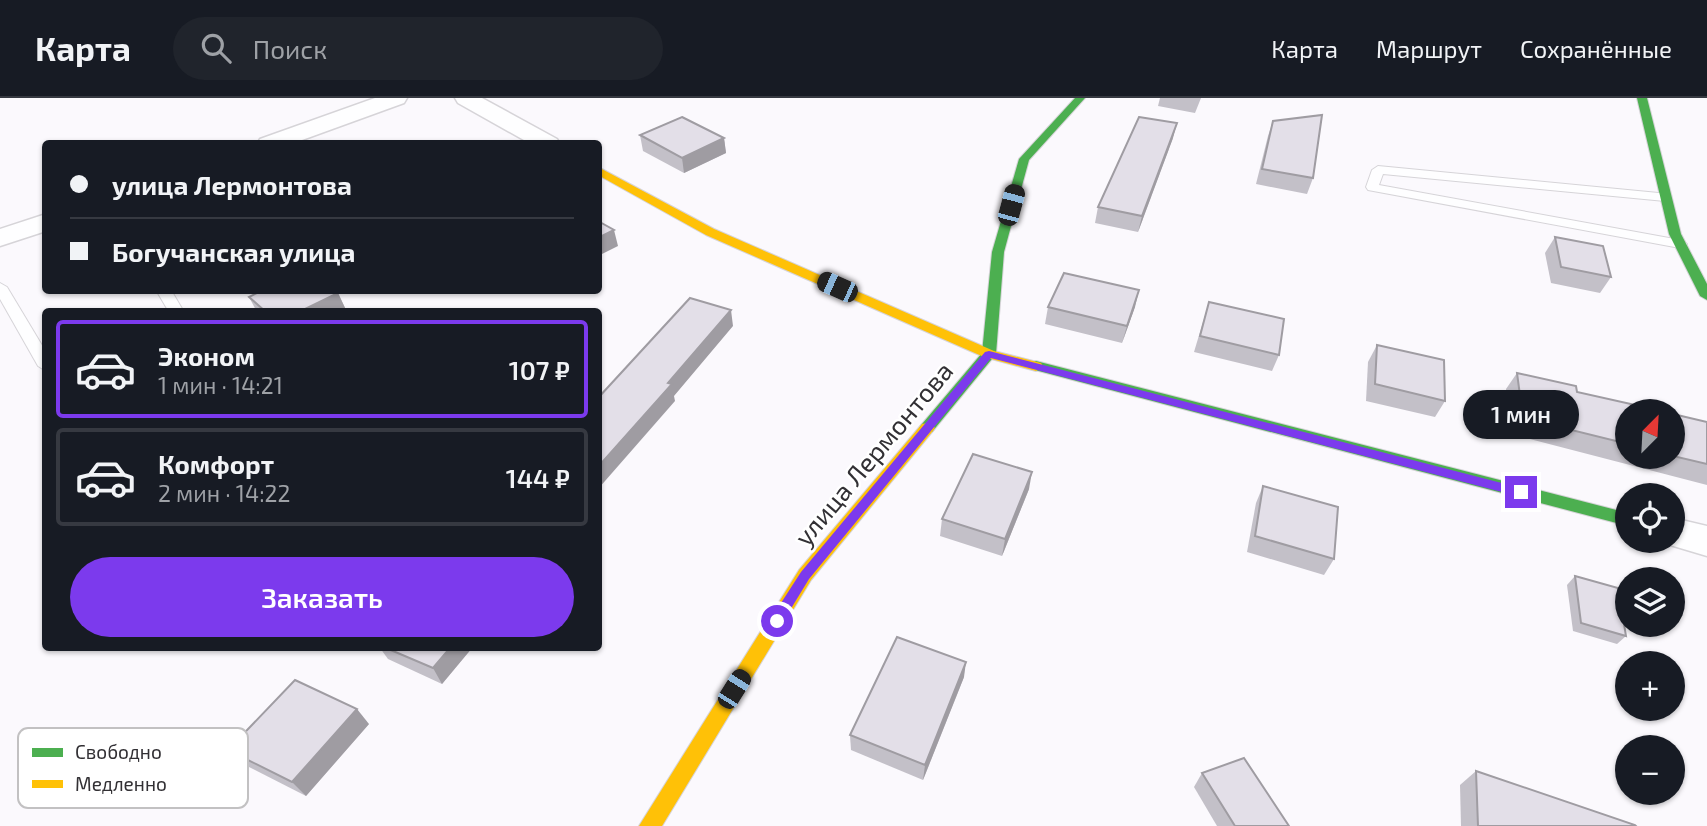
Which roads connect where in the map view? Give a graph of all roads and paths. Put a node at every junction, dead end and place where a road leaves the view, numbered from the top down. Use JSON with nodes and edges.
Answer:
{"nodes":[{"id":1,"x":396,"y":98,"type":"edge"},
{"id":2,"x":466,"y":98,"type":"edge"},
{"id":3,"x":1080,"y":98,"type":"edge"},
{"id":4,"x":1642,"y":98,"type":"edge"},
{"id":5,"x":279,"y":140,"type":"edge"},
{"id":6,"x":542,"y":140,"type":"edge"},
{"id":7,"x":602,"y":172,"type":"edge"},
{"id":8,"x":1665,"y":197,"type":"junction"},
{"id":9,"x":42,"y":223,"type":"edge"},
{"id":10,"x":0,"y":238,"type":"edge"},
{"id":11,"x":1680,"y":244,"type":"junction"},
{"id":12,"x":0,"y":287,"type":"edge"},
{"id":13,"x":1706,"y":289,"type":"edge"},
{"id":14,"x":989,"y":354,"type":"junction"},
{"id":15,"x":42,"y":359,"type":"edge"},
{"id":16,"x":1615,"y":517,"type":"edge"},
{"id":17,"x":1685,"y":535,"type":"edge"},
{"id":18,"x":1707,"y":541,"type":"edge"},
{"id":19,"x":650,"y":826,"type":"edge"}],
"edges":[{"from":1,"to":5,"type":"street"},
{"from":2,"to":6,"type":"street"},
{"from":3,"to":14,"type":"street","name":"улица Лермонтова"},
{"from":4,"to":8,"type":"street"},
{"from":7,"to":14,"type":"street"},
{"from":8,"to":11,"type":"street"},
{"from":8,"to":11,"type":"lane"},
{"from":9,"to":10,"type":"street"},
{"from":11,"to":13,"type":"street"},
{"from":12,"to":15,"type":"lane"},
{"from":14,"to":16,"type":"street"},
{"from":14,"to":19,"type":"street","name":"улица Лермонтова"},
{"from":17,"to":18,"type":"street"}]}
